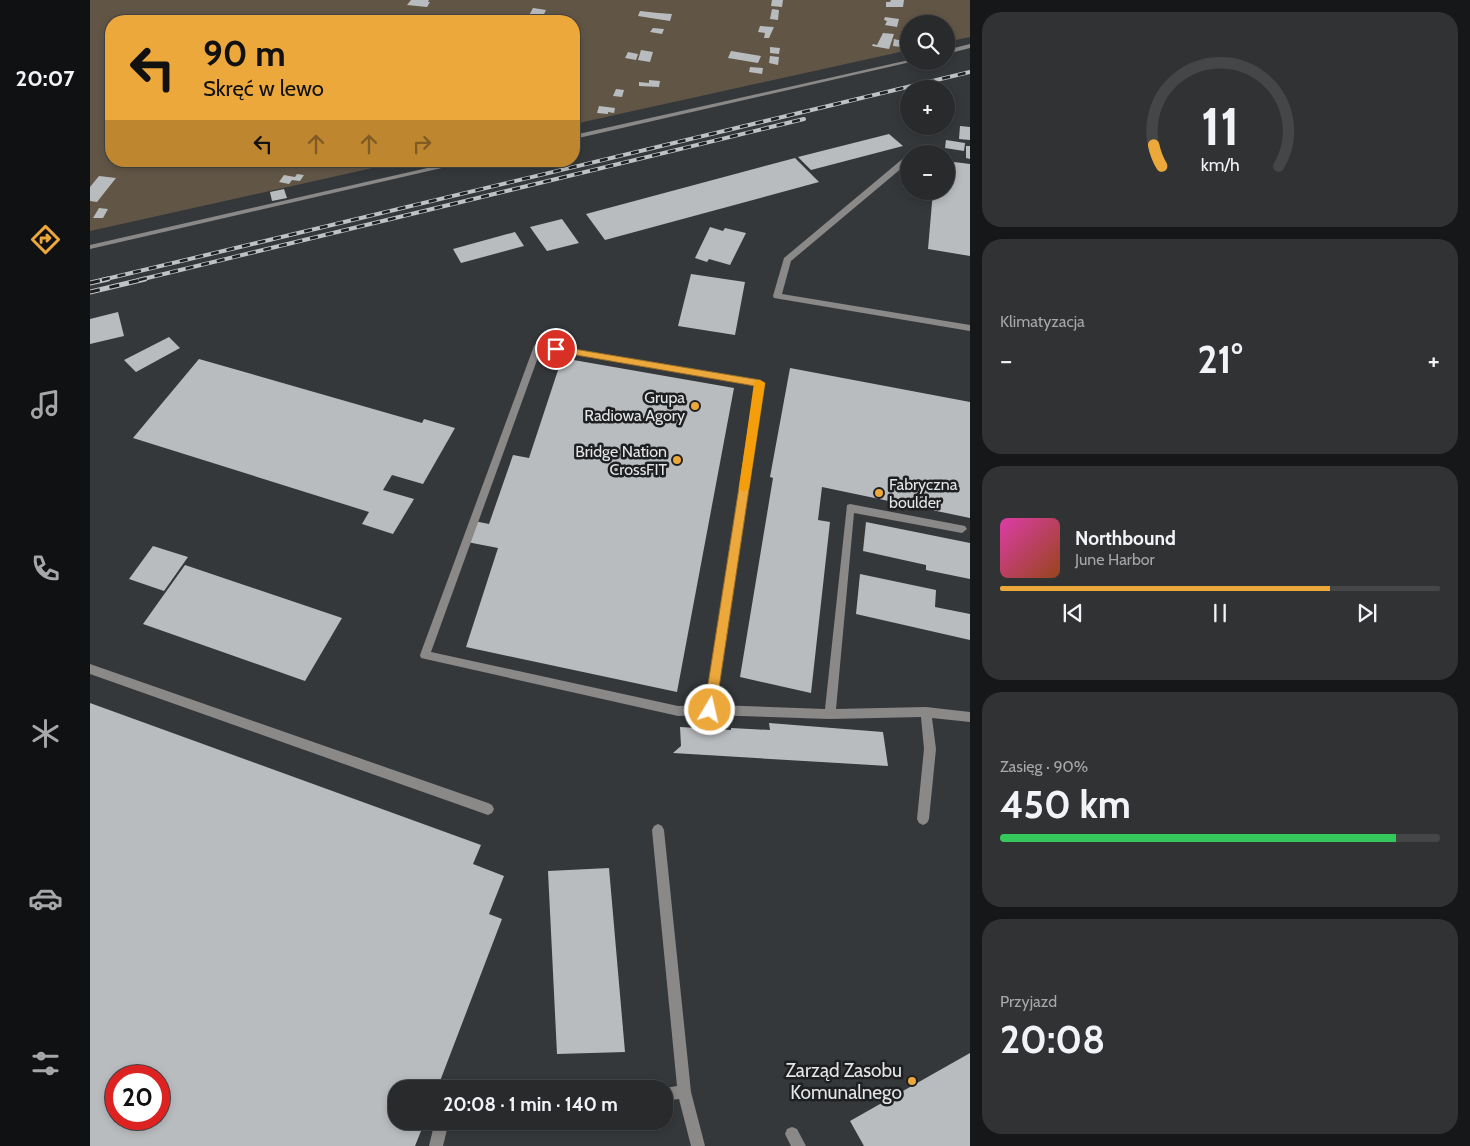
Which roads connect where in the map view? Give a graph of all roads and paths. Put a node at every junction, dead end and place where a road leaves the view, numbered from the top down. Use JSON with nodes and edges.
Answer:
{"nodes":[{"id":1,"x":970,"y":46,"type":"edge"},
{"id":2,"x":955,"y":50,"type":"edge"},
{"id":3,"x":900,"y":64,"type":"edge"},
{"id":4,"x":580,"y":136,"type":"edge"},
{"id":5,"x":900,"y":166,"type":"edge"},
{"id":6,"x":442,"y":167,"type":"edge"},
{"id":7,"x":90,"y":246,"type":"edge"},
{"id":8,"x":970,"y":328,"type":"edge"},
{"id":9,"x":962,"y":529,"type":"dead end"},
{"id":10,"x":90,"y":669,"type":"edge"},
{"id":11,"x":710,"y":710,"type":"junction"},
{"id":12,"x":926,"y":712,"type":"junction"},
{"id":13,"x":830,"y":714,"type":"junction"},
{"id":14,"x":970,"y":717,"type":"edge"},
{"id":15,"x":488,"y":810,"type":"dead end"},
{"id":16,"x":923,"y":819,"type":"dead end"},
{"id":17,"x":658,"y":830,"type":"dead end"},
{"id":18,"x":684,"y":1092,"type":"junction"},
{"id":19,"x":673,"y":1093,"type":"edge"},
{"id":20,"x":440,"y":1130,"type":"edge"},
{"id":21,"x":436,"y":1146,"type":"edge"},
{"id":22,"x":698,"y":1146,"type":"edge"}],
"edges":[{"from":1,"to":2,"type":"lane"},
{"from":3,"to":4,"type":"lane"},
{"from":5,"to":8,"type":"lane"},
{"from":6,"to":7,"type":"lane"},
{"from":9,"to":13,"type":"lane"},
{"from":10,"to":15,"type":"lane"},
{"from":11,"to":11,"type":"lane"},
{"from":11,"to":13,"type":"lane"},
{"from":12,"to":13,"type":"lane"},
{"from":12,"to":14,"type":"lane"},
{"from":12,"to":16,"type":"lane"},
{"from":17,"to":18,"type":"lane"},
{"from":18,"to":19,"type":"lane"},
{"from":18,"to":22,"type":"lane"},
{"from":20,"to":21,"type":"lane"}]}
